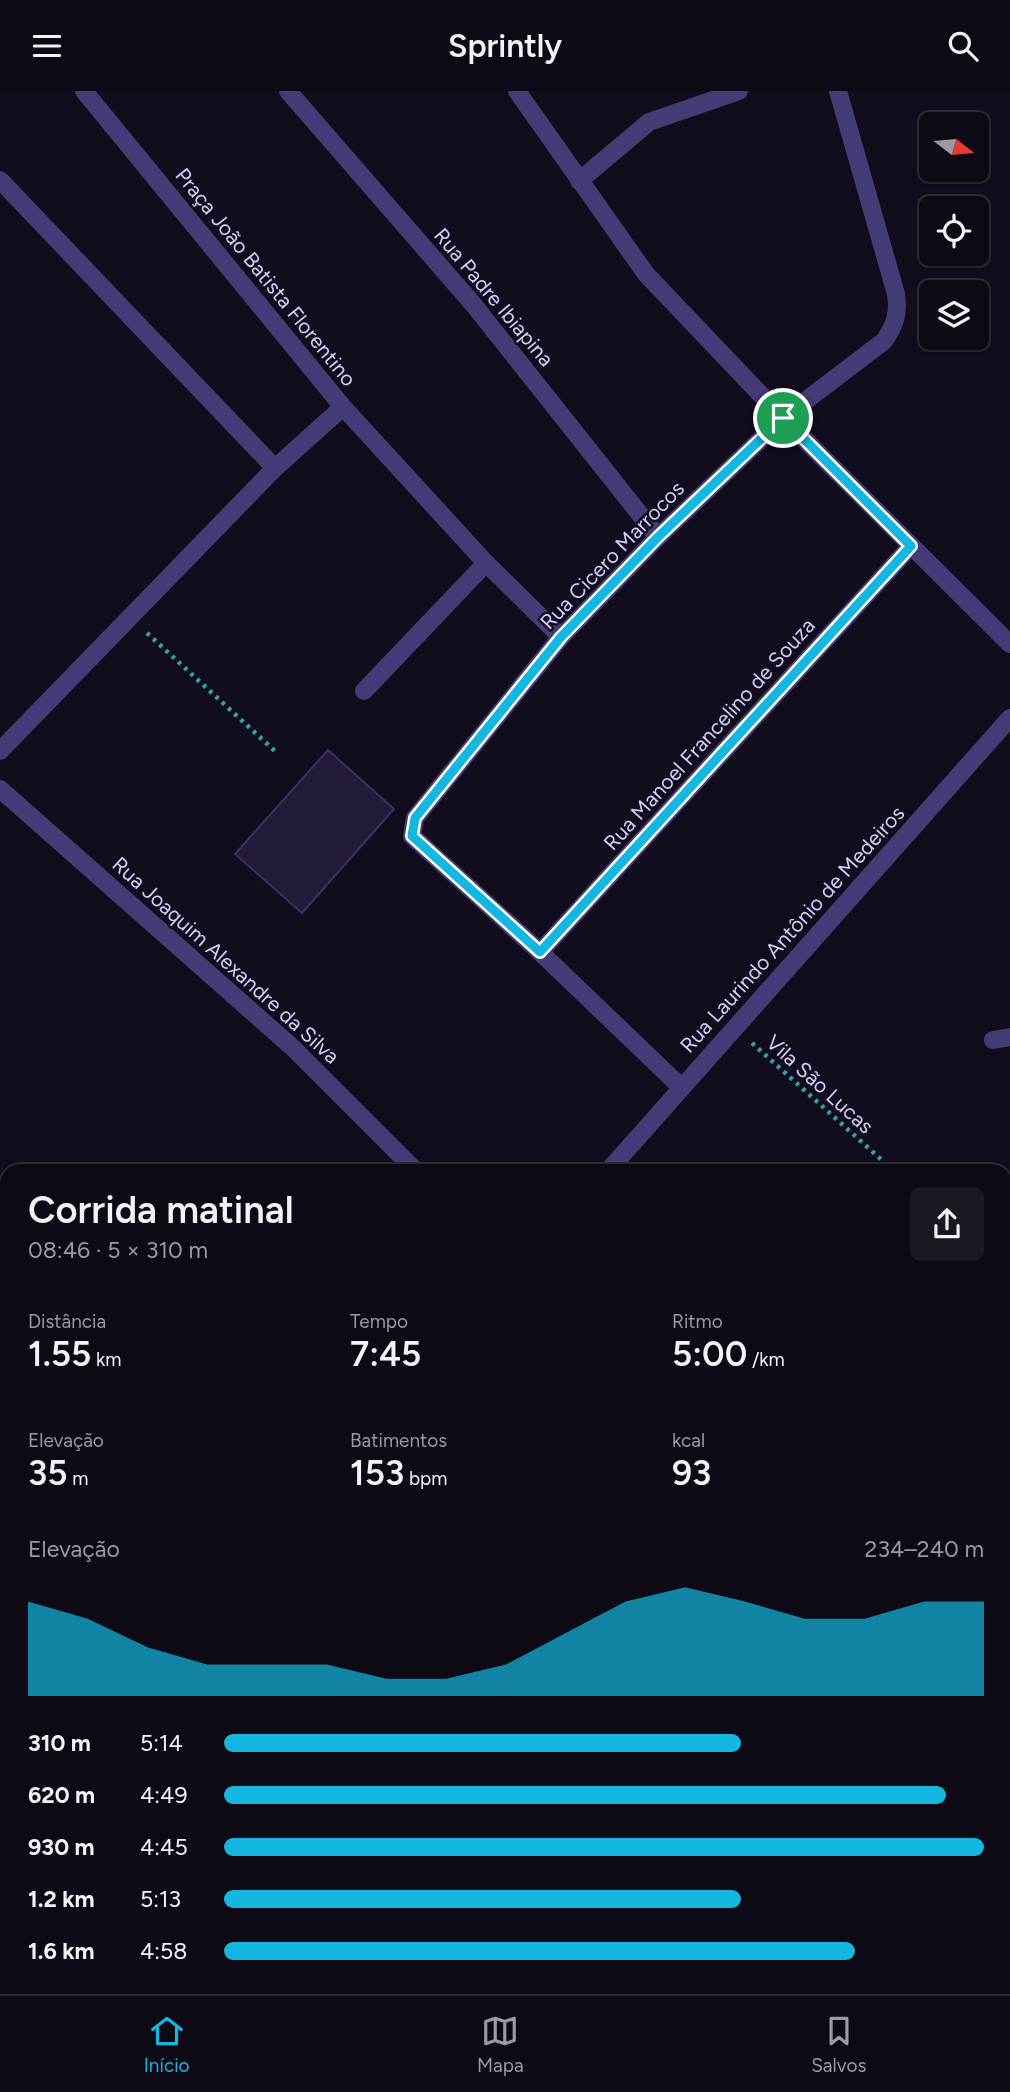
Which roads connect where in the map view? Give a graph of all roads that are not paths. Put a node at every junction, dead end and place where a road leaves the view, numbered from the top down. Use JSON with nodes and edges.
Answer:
{"nodes":[{"id":1,"x":84,"y":91,"type":"edge"},
{"id":2,"x":288,"y":91,"type":"edge"},
{"id":3,"x":517,"y":91,"type":"edge"},
{"id":4,"x":739,"y":91,"type":"edge"},
{"id":5,"x":838,"y":91,"type":"edge"},
{"id":6,"x":0,"y":180,"type":"edge"},
{"id":7,"x":579,"y":181,"type":"junction"},
{"id":8,"x":343,"y":407,"type":"junction"},
{"id":9,"x":783,"y":418,"type":"junction"},
{"id":10,"x":275,"y":468,"type":"junction"},
{"id":11,"x":658,"y":537,"type":"junction"},
{"id":12,"x":911,"y":546,"type":"junction"},
{"id":13,"x":486,"y":563,"type":"junction"},
{"id":14,"x":561,"y":637,"type":"junction"},
{"id":15,"x":1010,"y":644,"type":"edge"},
{"id":16,"x":364,"y":691,"type":"dead end"},
{"id":17,"x":1010,"y":718,"type":"edge"},
{"id":18,"x":0,"y":751,"type":"edge"},
{"id":19,"x":0,"y":789,"type":"edge"},
{"id":20,"x":540,"y":952,"type":"junction"},
{"id":21,"x":682,"y":1088,"type":"junction"},
{"id":22,"x":409,"y":1164,"type":"edge"},
{"id":23,"x":614,"y":1164,"type":"edge"}],
"edges":[{"from":1,"to":8,"type":"street","name":"Praça João Batista Florentino"},
{"from":2,"to":11,"type":"street","name":"Rua Padre Ibiapina"},
{"from":3,"to":7,"type":"street"},
{"from":4,"to":7,"type":"street"},
{"from":5,"to":9,"type":"street","name":"Rua Cicero Marrocos"},
{"from":6,"to":10,"type":"street"},
{"from":7,"to":9,"type":"street"},
{"from":8,"to":10,"type":"street","name":"Praça João Batista Florentino"},
{"from":8,"to":13,"type":"street"},
{"from":9,"to":11,"type":"street","name":"Rua Cicero Marrocos"},
{"from":9,"to":12,"type":"street"},
{"from":10,"to":18,"type":"street","name":"Praça João Batista Florentino"},
{"from":11,"to":14,"type":"street","name":"Rua Cicero Marrocos"},
{"from":12,"to":15,"type":"street"},
{"from":12,"to":20,"type":"street","name":"Rua Manoel Francelino de Souza"},
{"from":13,"to":14,"type":"street"},
{"from":13,"to":16,"type":"street"},
{"from":14,"to":20,"type":"street","name":"Rua Cicero Marrocos"},
{"from":17,"to":21,"type":"street","name":"Rua Laurindo Antônio de Medeiros"},
{"from":19,"to":22,"type":"street","name":"Rua Joaquim Alexandre da Silva"},
{"from":20,"to":21,"type":"street"},
{"from":21,"to":23,"type":"street","name":"Rua Laurindo Antônio de Medeiros"}]}
